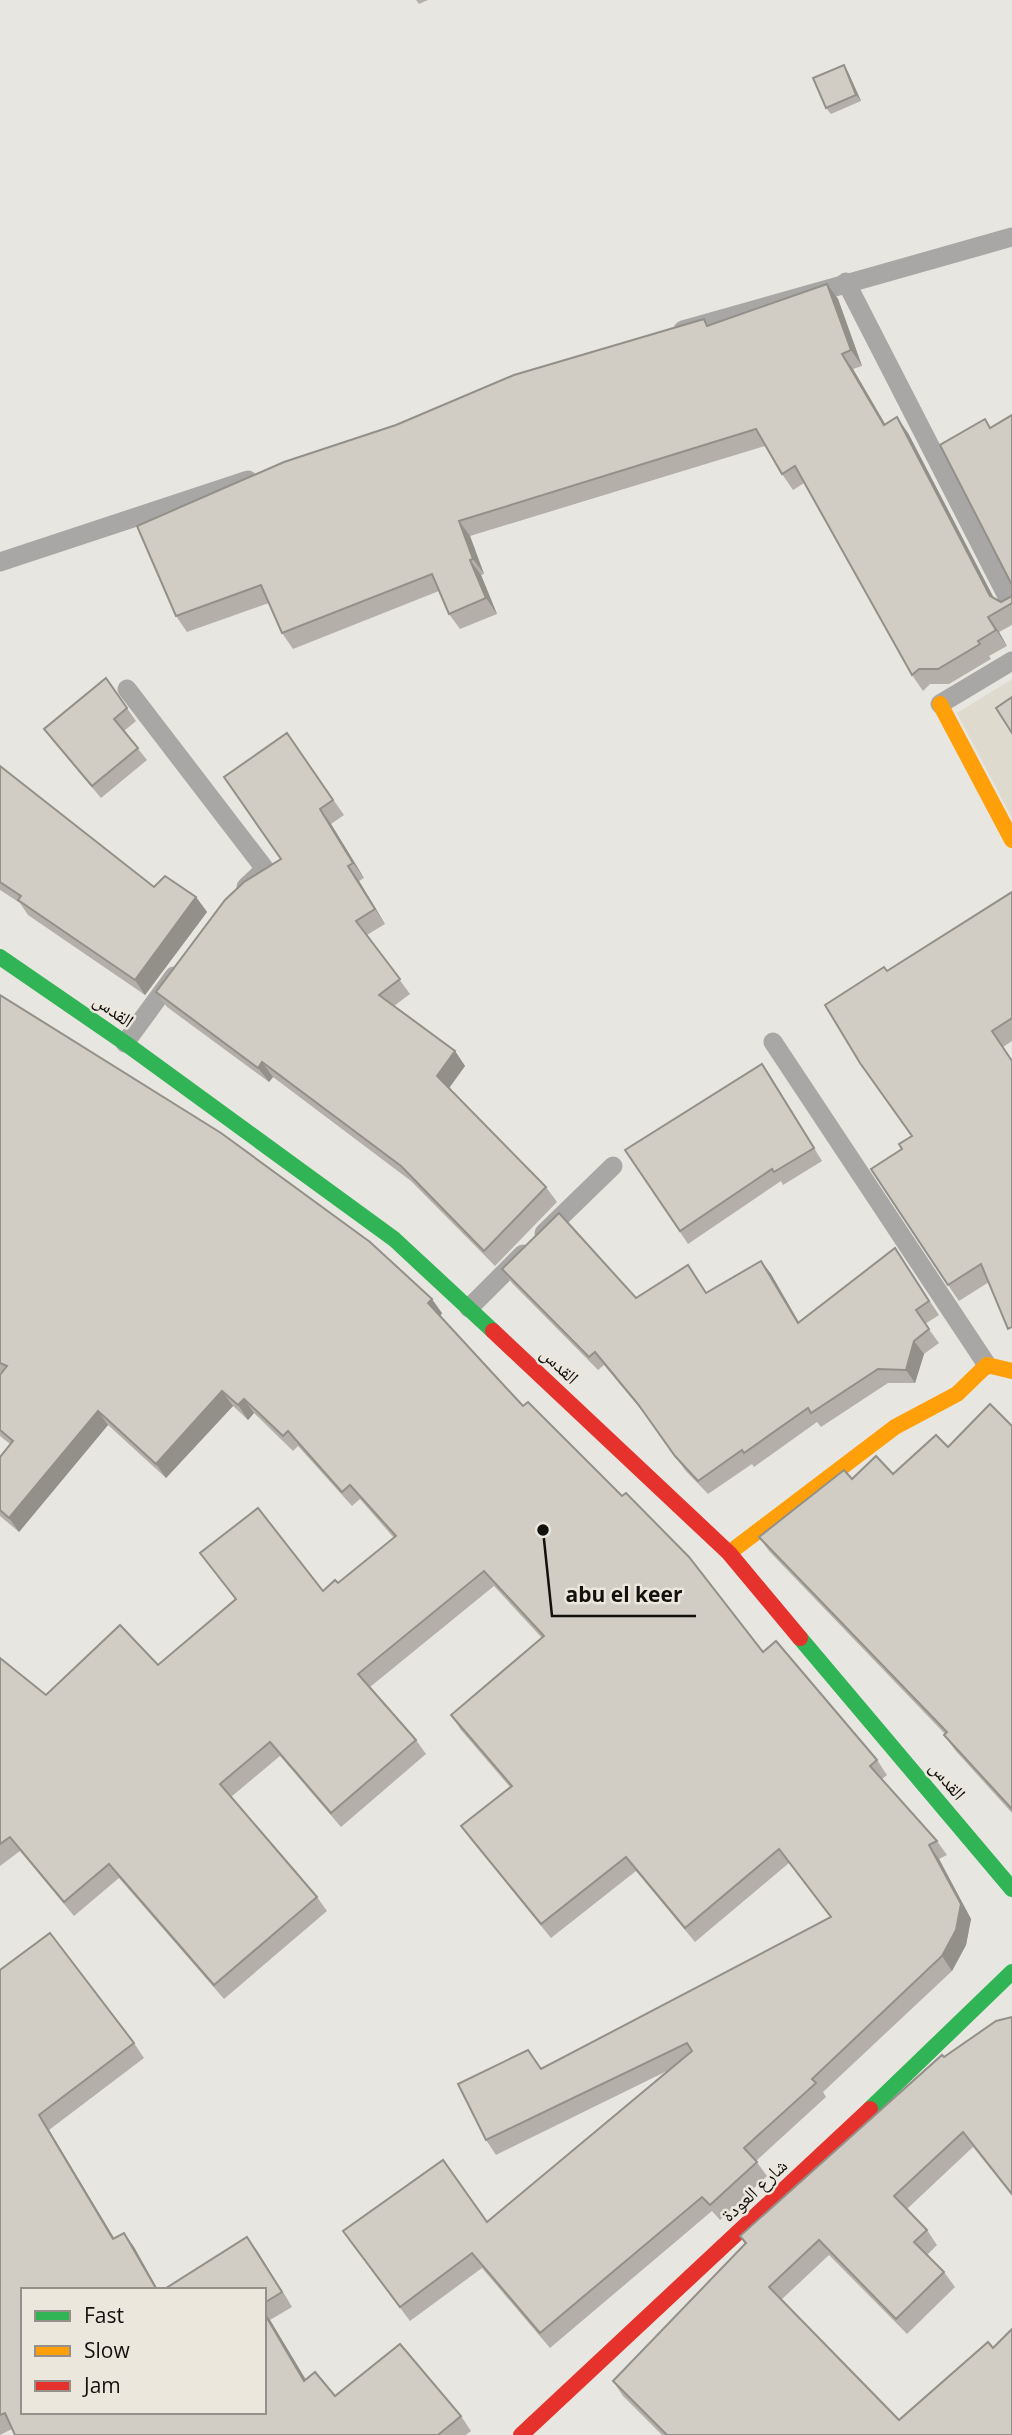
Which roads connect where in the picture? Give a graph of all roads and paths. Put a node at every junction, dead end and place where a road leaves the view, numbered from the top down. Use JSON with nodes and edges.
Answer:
{"nodes":[{"id":1,"x":1012,"y":237,"type":"edge"},
{"id":2,"x":846,"y":282,"type":"junction"},
{"id":3,"x":663,"y":336,"type":"edge"},
{"id":4,"x":273,"y":472,"type":"edge"},
{"id":5,"x":0,"y":562,"type":"edge"},
{"id":6,"x":1012,"y":606,"type":"edge"},
{"id":7,"x":1012,"y":661,"type":"edge"},
{"id":8,"x":127,"y":689,"type":"dead end"},
{"id":9,"x":940,"y":705,"type":"joint"},
{"id":10,"x":1012,"y":840,"type":"edge"},
{"id":11,"x":236,"y":897,"type":"edge"},
{"id":12,"x":0,"y":957,"type":"edge"},
{"id":13,"x":187,"y":959,"type":"edge"},
{"id":14,"x":125,"y":1042,"type":"junction"},
{"id":15,"x":773,"y":1042,"type":"dead end"},
{"id":16,"x":613,"y":1166,"type":"dead end"},
{"id":17,"x":469,"y":1308,"type":"junction"},
{"id":18,"x":987,"y":1365,"type":"junction"},
{"id":19,"x":1012,"y":1371,"type":"edge"},
{"id":20,"x":729,"y":1553,"type":"junction"},
{"id":21,"x":1012,"y":1889,"type":"edge"},
{"id":22,"x":1012,"y":1972,"type":"edge"},
{"id":23,"x":522,"y":2435,"type":"edge"}],
"edges":[{"from":1,"to":2,"type":"lane"},
{"from":2,"to":3,"type":"lane"},
{"from":2,"to":6,"type":"lane"},
{"from":4,"to":5,"type":"lane"},
{"from":7,"to":9,"type":"lane"},
{"from":8,"to":11,"type":"lane"},
{"from":9,"to":10,"type":"main road"},
{"from":12,"to":14,"type":"main road","name":"القدس"},
{"from":13,"to":14,"type":"lane"},
{"from":14,"to":17,"type":"main road","name":"القدس"},
{"from":15,"to":18,"type":"lane"},
{"from":16,"to":17,"type":"lane"},
{"from":17,"to":20,"type":"main road","name":"القدس"},
{"from":18,"to":19,"type":"main road"},
{"from":18,"to":20,"type":"main road"},
{"from":20,"to":21,"type":"main road","name":"القدس"},
{"from":22,"to":23,"type":"main road","name":"شارع العودة"}]}
